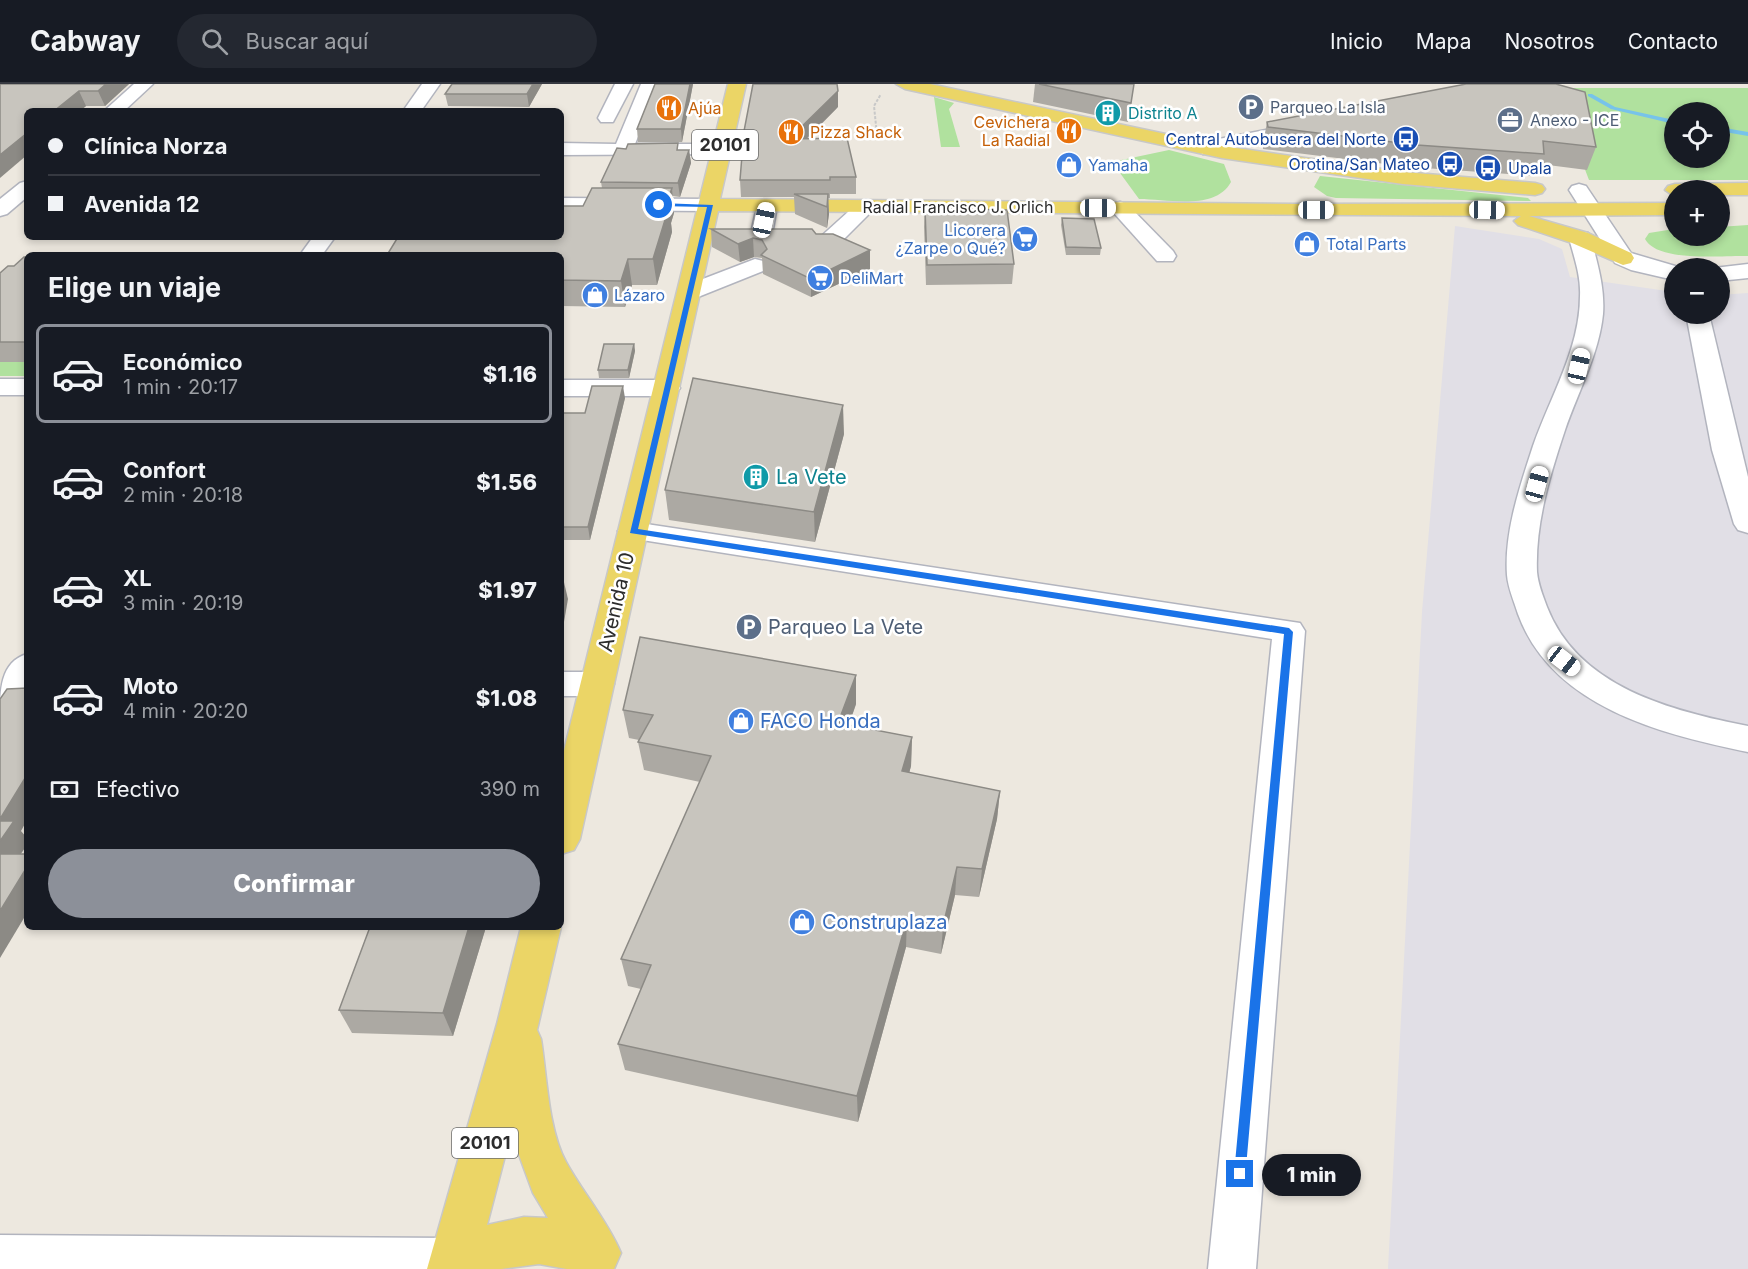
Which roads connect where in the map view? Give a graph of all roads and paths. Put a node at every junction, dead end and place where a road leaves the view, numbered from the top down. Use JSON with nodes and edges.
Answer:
{"nodes":[{"id":1,"x":144,"y":84,"type":"edge"},
{"id":2,"x":431,"y":84,"type":"edge"},
{"id":3,"x":624,"y":84,"type":"edge"},
{"id":4,"x":650,"y":84,"type":"edge"},
{"id":5,"x":737,"y":84,"type":"edge"},
{"id":6,"x":905,"y":84,"type":"edge"},
{"id":7,"x":883,"y":91,"type":"dead end"},
{"id":8,"x":116,"y":108,"type":"edge"},
{"id":9,"x":414,"y":108,"type":"edge"},
{"id":10,"x":607,"y":118,"type":"dead end"},
{"id":11,"x":1323,"y":125,"type":"edge"},
{"id":12,"x":857,"y":135,"type":"dead end"},
{"id":13,"x":564,"y":149,"type":"edge"},
{"id":14,"x":623,"y":149,"type":"junction"},
{"id":15,"x":723,"y":150,"type":"junction"},
{"id":16,"x":1213,"y":150,"type":"junction"},
{"id":17,"x":1338,"y":169,"type":"junction"},
{"id":18,"x":1730,"y":189,"type":"edge"},
{"id":19,"x":1748,"y":189,"type":"edge"},
{"id":20,"x":24,"y":190,"type":"edge"},
{"id":21,"x":1579,"y":190,"type":"junction"},
{"id":22,"x":1664,"y":190,"type":"edge"},
{"id":23,"x":9,"y":204,"type":"edge"},
{"id":24,"x":564,"y":204,"type":"edge"},
{"id":25,"x":710,"y":205,"type":"junction"},
{"id":26,"x":767,"y":206,"type":"junction"},
{"id":27,"x":866,"y":206,"type":"junction"},
{"id":28,"x":1748,"y":207,"type":"edge"},
{"id":29,"x":1120,"y":208,"type":"junction"},
{"id":30,"x":1730,"y":208,"type":"edge"},
{"id":31,"x":1222,"y":209,"type":"junction"},
{"id":32,"x":1422,"y":209,"type":"junction"},
{"id":33,"x":1664,"y":209,"type":"edge"},
{"id":34,"x":1352,"y":210,"type":"junction"},
{"id":35,"x":1593,"y":211,"type":"junction"},
{"id":36,"x":723,"y":235,"type":"junction"},
{"id":37,"x":1580,"y":238,"type":"junction"},
{"id":38,"x":825,"y":245,"type":"edge"},
{"id":39,"x":762,"y":248,"type":"junction"},
{"id":40,"x":1165,"y":256,"type":"dead end"},
{"id":41,"x":1623,"y":258,"type":"junction"},
{"id":42,"x":1664,"y":271,"type":"edge"},
{"id":43,"x":1748,"y":271,"type":"edge"},
{"id":44,"x":1730,"y":273,"type":"edge"},
{"id":45,"x":690,"y":291,"type":"junction"},
{"id":46,"x":1699,"y":324,"type":"edge"},
{"id":47,"x":0,"y":387,"type":"edge"},
{"id":48,"x":24,"y":387,"type":"edge"},
{"id":49,"x":564,"y":388,"type":"edge"},
{"id":50,"x":667,"y":388,"type":"junction"},
{"id":51,"x":1748,"y":524,"type":"edge"},
{"id":52,"x":633,"y":531,"type":"junction"},
{"id":53,"x":564,"y":684,"type":"edge"},
{"id":54,"x":597,"y":684,"type":"junction"},
{"id":55,"x":1748,"y":739,"type":"edge"},
{"id":56,"x":564,"y":826,"type":"edge"},
{"id":57,"x":540,"y":930,"type":"edge"},
{"id":58,"x":518,"y":1024,"type":"junction"},
{"id":59,"x":0,"y":1259,"type":"edge"},
{"id":60,"x":452,"y":1266,"type":"edge"},
{"id":61,"x":1232,"y":1269,"type":"edge"}],
"edges":[{"from":1,"to":8,"type":"street"},
{"from":2,"to":9,"type":"street"},
{"from":3,"to":10,"type":"street"},
{"from":4,"to":14,"type":"street"},
{"from":5,"to":15,"type":"main road","name":"Avenida 10","number":"20101"},
{"from":6,"to":16,"type":"main road"},
{"from":7,"to":12,"type":"path"},
{"from":11,"to":16,"type":"street"},
{"from":13,"to":14,"type":"street"},
{"from":14,"to":15,"type":"street"},
{"from":15,"to":25,"type":"main road","name":"Avenida 10","number":"20101"},
{"from":16,"to":17,"type":"main road"},
{"from":16,"to":31,"type":"main road"},
{"from":17,"to":21,"type":"main road"},
{"from":17,"to":34,"type":"main road"},
{"from":18,"to":19,"type":"main road"},
{"from":20,"to":23,"type":"street"},
{"from":21,"to":22,"type":"main road"},
{"from":21,"to":35,"type":"street"},
{"from":24,"to":25,"type":"street"},
{"from":25,"to":26,"type":"main road","name":"Radial Francisco J. Orlich"},
{"from":25,"to":36,"type":"main road","name":"Avenida 10","number":"20101"},
{"from":26,"to":27,"type":"main road","name":"Radial Francisco J. Orlich"},
{"from":26,"to":39,"type":"street"},
{"from":27,"to":29,"type":"main road","name":"Radial Francisco J. Orlich"},
{"from":27,"to":38,"type":"street"},
{"from":28,"to":30,"type":"main road"},
{"from":29,"to":31,"type":"main road","name":"Radial Francisco J. Orlich"},
{"from":29,"to":40,"type":"street"},
{"from":31,"to":34,"type":"main road","name":"Radial Francisco J. Orlich"},
{"from":32,"to":34,"type":"main road","name":"Radial Francisco J. Orlich"},
{"from":32,"to":35,"type":"main road","name":"Radial Francisco J. Orlich"},
{"from":32,"to":37,"type":"main road"},
{"from":33,"to":35,"type":"main road","name":"Radial Francisco J. Orlich"},
{"from":35,"to":41,"type":"street"},
{"from":36,"to":39,"type":"street"},
{"from":36,"to":45,"type":"main road","name":"Avenida 10","number":"20101"},
{"from":37,"to":41,"type":"main road"},
{"from":37,"to":55,"type":"street"},
{"from":39,"to":45,"type":"street"},
{"from":41,"to":42,"type":"street"},
{"from":43,"to":44,"type":"street"},
{"from":45,"to":50,"type":"main road","name":"Avenida 10","number":"20101"},
{"from":46,"to":51,"type":"street"},
{"from":47,"to":48,"type":"street"},
{"from":49,"to":50,"type":"street"},
{"from":50,"to":52,"type":"main road","name":"Avenida 10","number":"20101"},
{"from":52,"to":54,"type":"main road","name":"Avenida 10","number":"20101"},
{"from":52,"to":61,"type":"street"},
{"from":53,"to":54,"type":"street"},
{"from":54,"to":56,"type":"main road","name":"Avenida 10","number":"20101"},
{"from":57,"to":58,"type":"main road","number":"20101"},
{"from":58,"to":60,"type":"main road","number":"20101"},
{"from":58,"to":60,"type":"main road"},
{"from":59,"to":60,"type":"street"}]}
